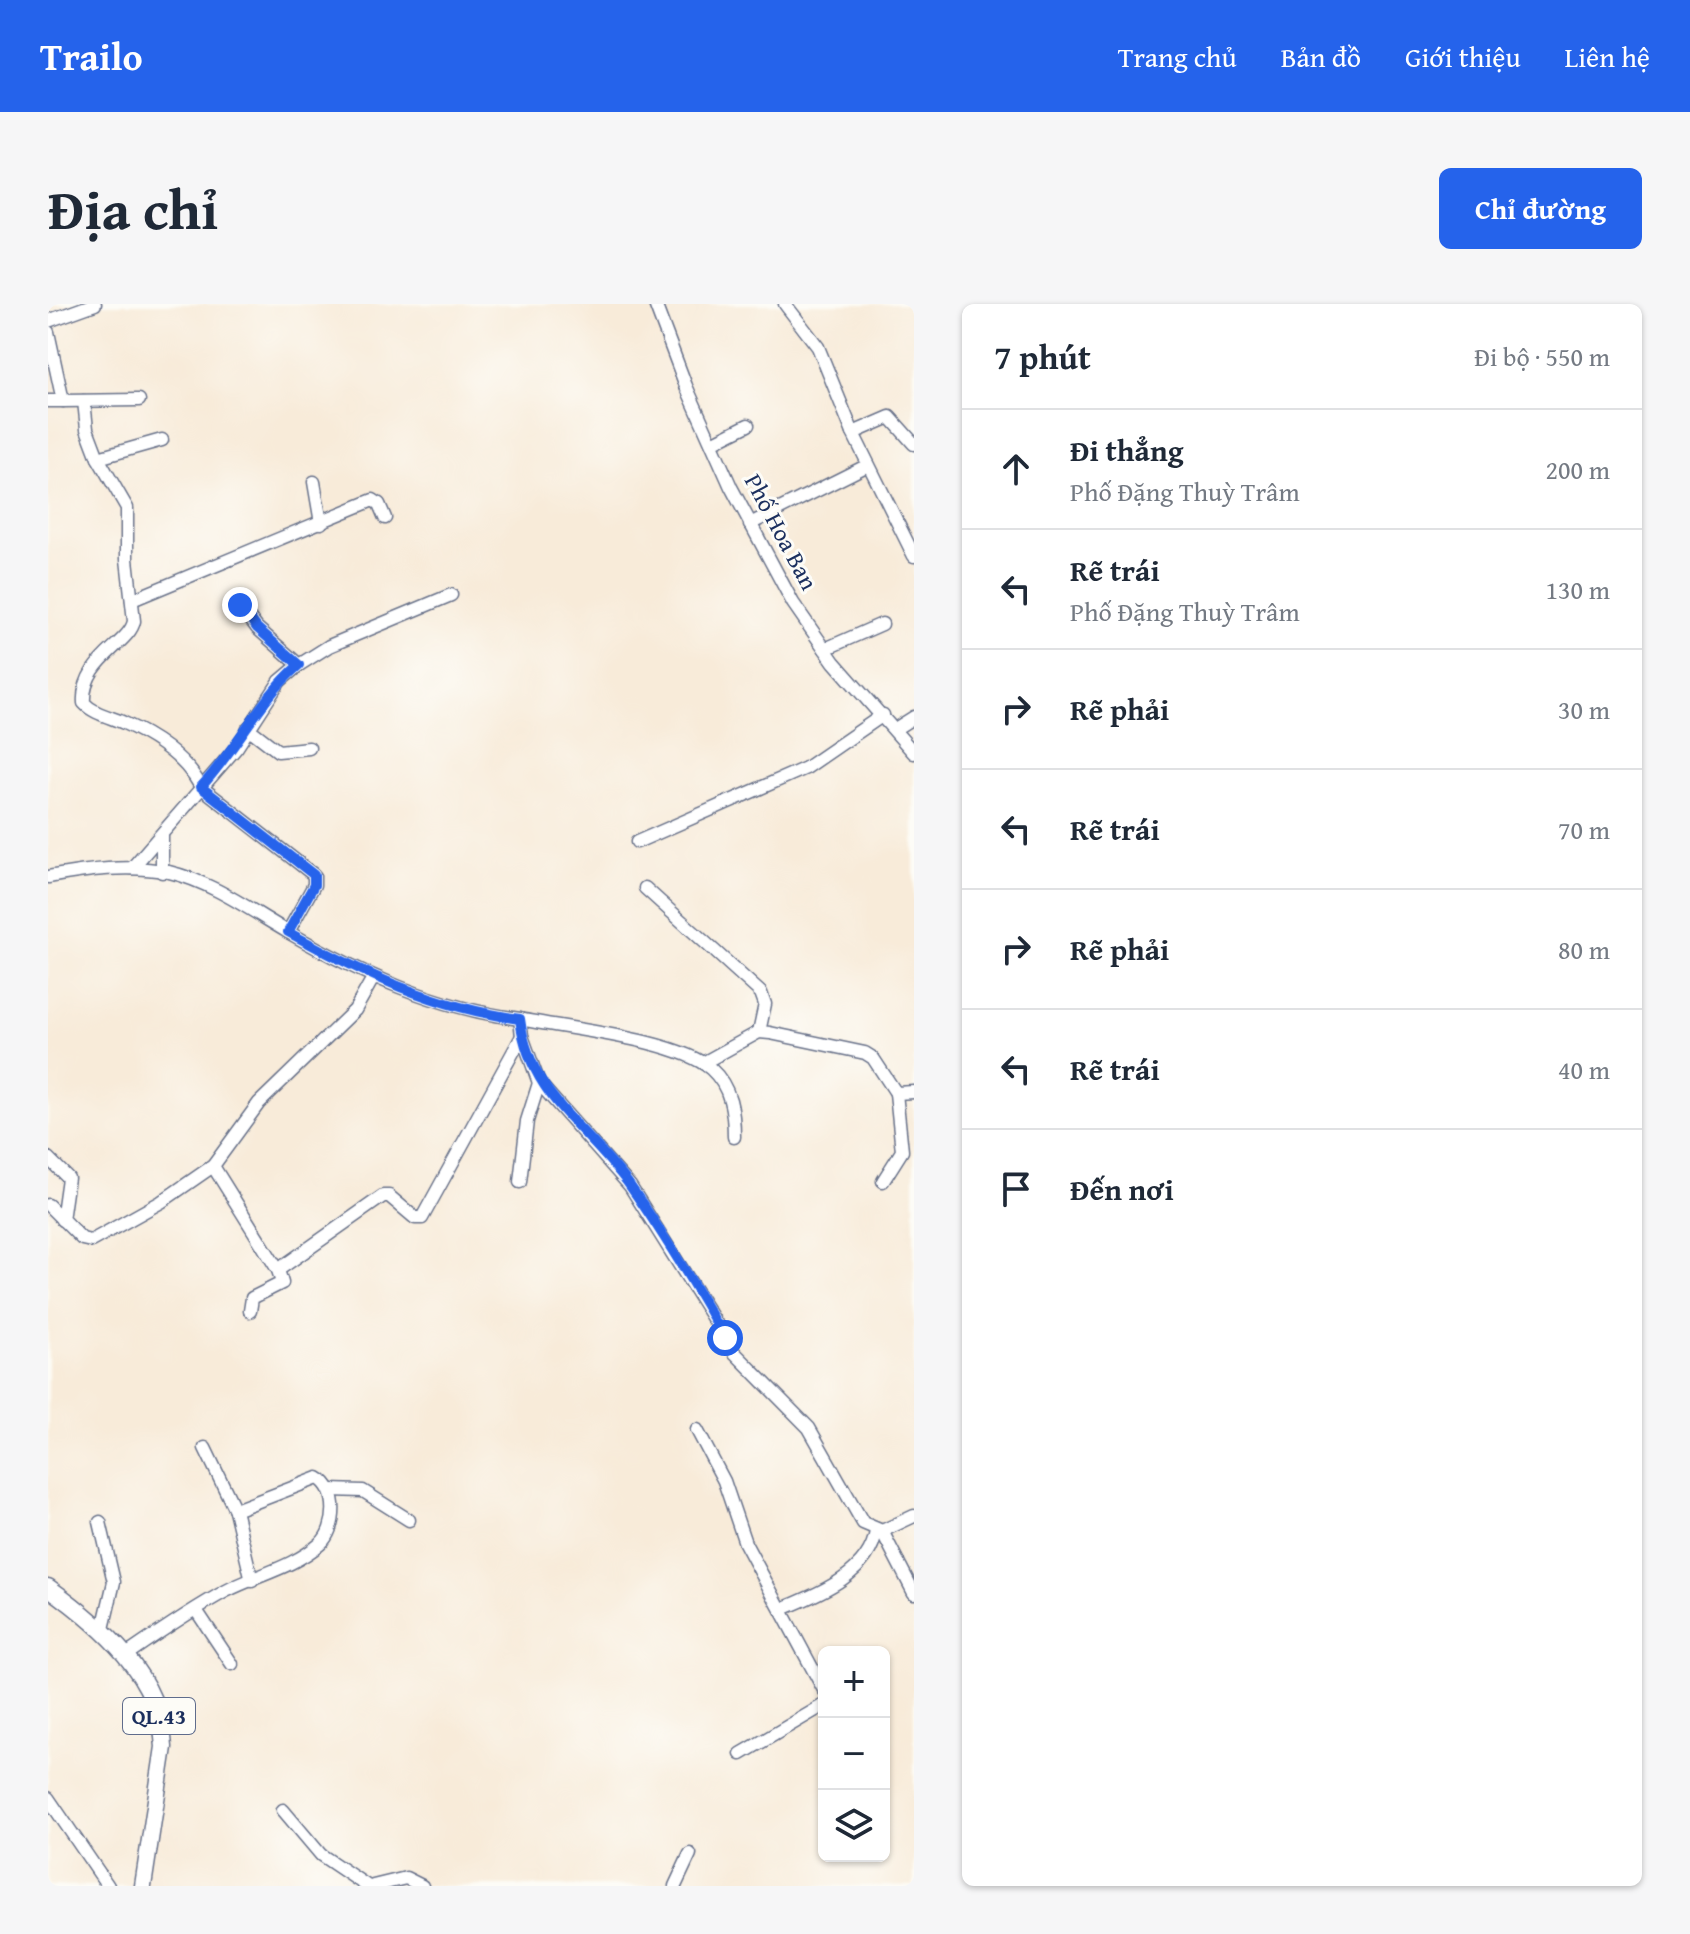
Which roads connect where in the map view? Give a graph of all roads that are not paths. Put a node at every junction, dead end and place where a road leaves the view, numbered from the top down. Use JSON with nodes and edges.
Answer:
{"nodes":[{"id":1,"x":95,"y":304,"type":"edge"},
{"id":2,"x":655,"y":304,"type":"edge"},
{"id":3,"x":785,"y":304,"type":"edge"},
{"id":4,"x":48,"y":321,"type":"edge"},
{"id":5,"x":48,"y":332,"type":"edge"},
{"id":6,"x":139,"y":400,"type":"dead end"},
{"id":7,"x":48,"y":401,"type":"edge"},
{"id":8,"x":63,"y":401,"type":"junction"},
{"id":9,"x":84,"y":401,"type":"junction"},
{"id":10,"x":748,"y":425,"type":"dead end"},
{"id":11,"x":853,"y":433,"type":"junction"},
{"id":12,"x":162,"y":440,"type":"dead end"},
{"id":13,"x":712,"y":443,"type":"junction"},
{"id":14,"x":914,"y":444,"type":"edge"},
{"id":15,"x":98,"y":458,"type":"junction"},
{"id":16,"x":868,"y":465,"type":"junction"},
{"id":17,"x":314,"y":482,"type":"dead end"},
{"id":18,"x":385,"y":518,"type":"dead end"},
{"id":19,"x":321,"y":523,"type":"junction"},
{"id":20,"x":750,"y":524,"type":"junction"},
{"id":21,"x":914,"y":556,"type":"edge"},
{"id":22,"x":451,"y":595,"type":"dead end"},
{"id":23,"x":132,"y":600,"type":"junction"},
{"id":24,"x":240,"y":605,"type":"dead end"},
{"id":25,"x":882,"y":624,"type":"dead end"},
{"id":26,"x":825,"y":649,"type":"junction"},
{"id":27,"x":299,"y":665,"type":"junction"},
{"id":28,"x":883,"y":715,"type":"junction"},
{"id":29,"x":914,"y":717,"type":"edge"},
{"id":30,"x":248,"y":728,"type":"junction"},
{"id":31,"x":895,"y":729,"type":"junction"},
{"id":32,"x":309,"y":748,"type":"dead end"},
{"id":33,"x":914,"y":753,"type":"edge"},
{"id":34,"x":201,"y":787,"type":"junction"},
{"id":35,"x":162,"y":837,"type":"junction"},
{"id":36,"x":637,"y":842,"type":"dead end"},
{"id":37,"x":132,"y":868,"type":"junction"},
{"id":38,"x":162,"y":872,"type":"junction"},
{"id":39,"x":48,"y":877,"type":"edge"},
{"id":40,"x":645,"y":888,"type":"dead end"},
{"id":41,"x":288,"y":932,"type":"junction"},
{"id":42,"x":373,"y":978,"type":"junction"},
{"id":43,"x":520,"y":1019,"type":"junction"},
{"id":44,"x":759,"y":1032,"type":"junction"},
{"id":45,"x":522,"y":1036,"type":"junction"},
{"id":46,"x":703,"y":1063,"type":"junction"},
{"id":47,"x":539,"y":1083,"type":"junction"},
{"id":48,"x":914,"y":1092,"type":"edge"},
{"id":49,"x":896,"y":1093,"type":"junction"},
{"id":50,"x":734,"y":1137,"type":"dead end"},
{"id":51,"x":48,"y":1158,"type":"edge"},
{"id":52,"x":213,"y":1166,"type":"junction"},
{"id":53,"x":883,"y":1181,"type":"dead end"},
{"id":54,"x":520,"y":1182,"type":"dead end"},
{"id":55,"x":48,"y":1205,"type":"edge"},
{"id":56,"x":62,"y":1220,"type":"junction"},
{"id":57,"x":278,"y":1270,"type":"junction"},
{"id":58,"x":250,"y":1311,"type":"dead end"},
{"id":59,"x":697,"y":1430,"type":"dead end"},
{"id":60,"x":205,"y":1448,"type":"dead end"},
{"id":61,"x":330,"y":1490,"type":"junction"},
{"id":62,"x":235,"y":1510,"type":"junction"},
{"id":63,"x":914,"y":1516,"type":"edge"},
{"id":64,"x":409,"y":1520,"type":"dead end"},
{"id":65,"x":100,"y":1522,"type":"dead end"},
{"id":66,"x":879,"y":1531,"type":"junction"},
{"id":67,"x":252,"y":1581,"type":"junction"},
{"id":68,"x":48,"y":1587,"type":"edge"},
{"id":69,"x":914,"y":1593,"type":"edge"},
{"id":70,"x":782,"y":1609,"type":"junction"},
{"id":71,"x":196,"y":1610,"type":"junction"},
{"id":72,"x":103,"y":1629,"type":"junction"},
{"id":73,"x":126,"y":1655,"type":"junction"},
{"id":74,"x":232,"y":1664,"type":"dead end"},
{"id":75,"x":818,"y":1678,"type":"edge"},
{"id":76,"x":818,"y":1709,"type":"edge"},
{"id":77,"x":741,"y":1754,"type":"dead end"},
{"id":78,"x":48,"y":1798,"type":"edge"},
{"id":79,"x":283,"y":1810,"type":"dead end"},
{"id":80,"x":690,"y":1854,"type":"dead end"},
{"id":81,"x":108,"y":1886,"type":"edge"},
{"id":82,"x":143,"y":1886,"type":"edge"},
{"id":83,"x":367,"y":1886,"type":"edge"},
{"id":84,"x":373,"y":1886,"type":"edge"},
{"id":85,"x":422,"y":1886,"type":"edge"},
{"id":86,"x":675,"y":1886,"type":"edge"}],
"edges":[{"from":1,"to":4,"type":"street"},
{"from":2,"to":13,"type":"street","name":"Phố Hoa Ban"},
{"from":3,"to":11,"type":"street"},
{"from":5,"to":8,"type":"street"},
{"from":6,"to":9,"type":"street"},
{"from":7,"to":8,"type":"street"},
{"from":8,"to":9,"type":"street"},
{"from":9,"to":15,"type":"street"},
{"from":10,"to":13,"type":"street"},
{"from":11,"to":14,"type":"street"},
{"from":11,"to":16,"type":"street"},
{"from":12,"to":15,"type":"street"},
{"from":13,"to":20,"type":"street","name":"Phố Hoa Ban"},
{"from":15,"to":23,"type":"street"},
{"from":16,"to":20,"type":"street"},
{"from":16,"to":21,"type":"street"},
{"from":17,"to":19,"type":"street"},
{"from":18,"to":19,"type":"street"},
{"from":19,"to":23,"type":"street"},
{"from":20,"to":26,"type":"street","name":"Phố Hoa Ban"},
{"from":22,"to":27,"type":"street"},
{"from":23,"to":34,"type":"street"},
{"from":24,"to":27,"type":"street"},
{"from":25,"to":26,"type":"street"},
{"from":26,"to":28,"type":"street","name":"Phố Hoa Ban"},
{"from":27,"to":30,"type":"street"},
{"from":28,"to":31,"type":"street","name":"Phố Hoa Ban"},
{"from":28,"to":36,"type":"street"},
{"from":29,"to":31,"type":"street"},
{"from":30,"to":32,"type":"street"},
{"from":30,"to":34,"type":"street"},
{"from":31,"to":33,"type":"street","name":"Phố Hoa Ban"},
{"from":34,"to":35,"type":"street"},
{"from":34,"to":41,"type":"street"},
{"from":35,"to":37,"type":"street"},
{"from":35,"to":38,"type":"street"},
{"from":37,"to":38,"type":"street"},
{"from":37,"to":39,"type":"street"},
{"from":38,"to":41,"type":"street"},
{"from":40,"to":44,"type":"street"},
{"from":41,"to":42,"type":"street"},
{"from":42,"to":43,"type":"street"},
{"from":42,"to":52,"type":"street"},
{"from":43,"to":45,"type":"street"},
{"from":43,"to":46,"type":"street"},
{"from":44,"to":46,"type":"street"},
{"from":44,"to":49,"type":"street"},
{"from":45,"to":47,"type":"street"},
{"from":45,"to":57,"type":"street"},
{"from":46,"to":50,"type":"street"},
{"from":47,"to":54,"type":"street"},
{"from":47,"to":66,"type":"street"},
{"from":48,"to":49,"type":"street"},
{"from":49,"to":53,"type":"street"},
{"from":51,"to":56,"type":"street"},
{"from":52,"to":56,"type":"street"},
{"from":52,"to":57,"type":"street"},
{"from":55,"to":56,"type":"street"},
{"from":57,"to":58,"type":"street"},
{"from":59,"to":70,"type":"street"},
{"from":60,"to":62,"type":"street"},
{"from":61,"to":62,"type":"street"},
{"from":61,"to":64,"type":"street"},
{"from":61,"to":67,"type":"street"},
{"from":62,"to":67,"type":"street"},
{"from":63,"to":66,"type":"street"},
{"from":65,"to":72,"type":"street"},
{"from":66,"to":69,"type":"street"},
{"from":66,"to":70,"type":"street"},
{"from":67,"to":71,"type":"street"},
{"from":68,"to":72,"type":"main road","number":"QL.43"},
{"from":70,"to":75,"type":"street"},
{"from":71,"to":73,"type":"street"},
{"from":71,"to":74,"type":"street"},
{"from":72,"to":73,"type":"main road","number":"QL.43"},
{"from":73,"to":82,"type":"main road","number":"QL.43"},
{"from":76,"to":77,"type":"street"},
{"from":78,"to":81,"type":"street"},
{"from":79,"to":83,"type":"street"},
{"from":80,"to":86,"type":"street"},
{"from":84,"to":85,"type":"street"}]}
